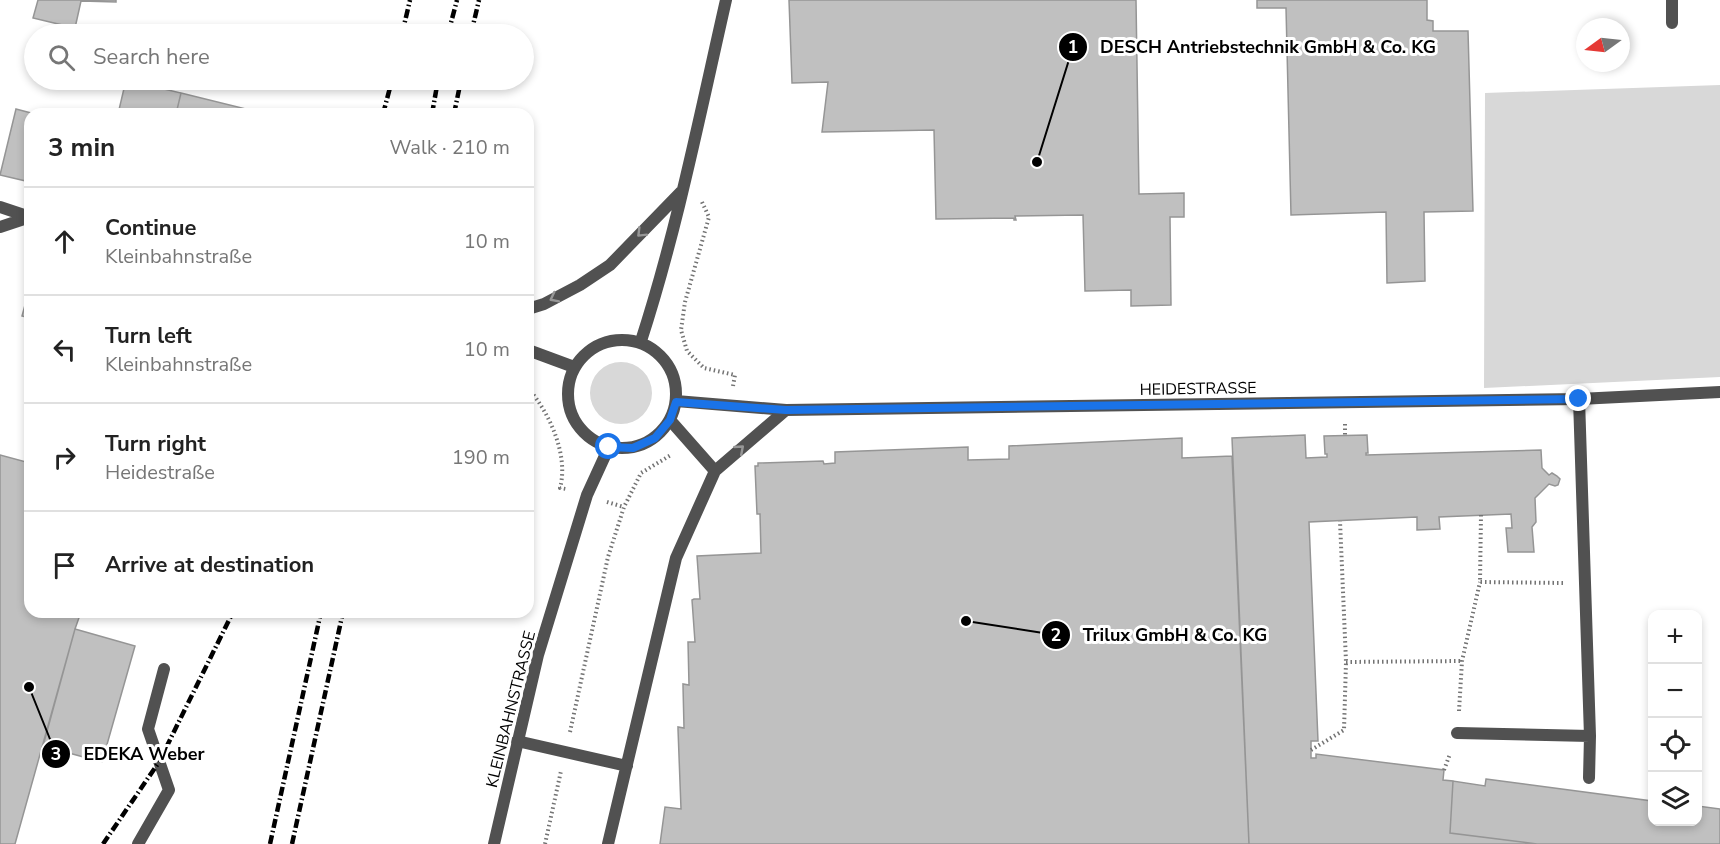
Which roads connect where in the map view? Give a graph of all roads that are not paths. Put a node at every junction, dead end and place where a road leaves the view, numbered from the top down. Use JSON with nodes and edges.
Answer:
{"nodes":[{"id":1,"x":726,"y":0,"type":"edge"},
{"id":2,"x":1672,"y":0,"type":"edge"},
{"id":3,"x":1672,"y":23,"type":"dead end"},
{"id":4,"x":682,"y":191,"type":"junction"},
{"id":5,"x":0,"y":207,"type":"edge"},
{"id":6,"x":24,"y":215,"type":"edge"},
{"id":7,"x":24,"y":219,"type":"edge"},
{"id":8,"x":0,"y":227,"type":"edge"},
{"id":9,"x":534,"y":307,"type":"edge"},
{"id":10,"x":640,"y":341,"type":"junction"},
{"id":11,"x":534,"y":352,"type":"edge"},
{"id":12,"x":574,"y":367,"type":"junction"},
{"id":13,"x":1720,"y":392,"type":"edge"},
{"id":14,"x":1579,"y":399,"type":"junction"},
{"id":15,"x":676,"y":402,"type":"junction"},
{"id":16,"x":786,"y":410,"type":"junction"},
{"id":17,"x":670,"y":420,"type":"junction"},
{"id":18,"x":609,"y":447,"type":"junction"},
{"id":19,"x":715,"y":471,"type":"junction"},
{"id":20,"x":164,"y":669,"type":"dead end"},
{"id":21,"x":1457,"y":733,"type":"road end"},
{"id":22,"x":1590,"y":736,"type":"junction"},
{"id":23,"x":517,"y":741,"type":"junction"},
{"id":24,"x":627,"y":766,"type":"junction"},
{"id":25,"x":1589,"y":778,"type":"dead end"},
{"id":26,"x":138,"y":844,"type":"edge"},
{"id":27,"x":494,"y":844,"type":"edge"},
{"id":28,"x":608,"y":844,"type":"edge"}],
"edges":[{"from":1,"to":4,"type":"street"},
{"from":2,"to":3,"type":"street"},
{"from":4,"to":9,"type":"street","one_way":true},
{"from":4,"to":10,"type":"street"},
{"from":5,"to":6,"type":"street"},
{"from":7,"to":8,"type":"street"},
{"from":10,"to":12,"type":"street"},
{"from":10,"to":15,"type":"street"},
{"from":11,"to":12,"type":"street"},
{"from":12,"to":18,"type":"street"},
{"from":13,"to":14,"type":"street","name":"HEIDESTRASSE"},
{"from":14,"to":16,"type":"street","name":"HEIDESTRASSE"},
{"from":14,"to":22,"type":"street"},
{"from":15,"to":16,"type":"street","name":"HEIDESTRASSE"},
{"from":15,"to":17,"type":"street"},
{"from":19,"to":16,"type":"street","one_way":true},
{"from":17,"to":18,"type":"street"},
{"from":17,"to":19,"type":"street"},
{"from":18,"to":23,"type":"street","name":"KLEINBAHNSTRASSE"},
{"from":19,"to":24,"type":"street"},
{"from":20,"to":26,"type":"street"},
{"from":21,"to":22,"type":"street"},
{"from":22,"to":25,"type":"street"},
{"from":23,"to":24,"type":"street"},
{"from":23,"to":27,"type":"street","name":"KLEINBAHNSTRASSE"},
{"from":24,"to":28,"type":"street"}]}
